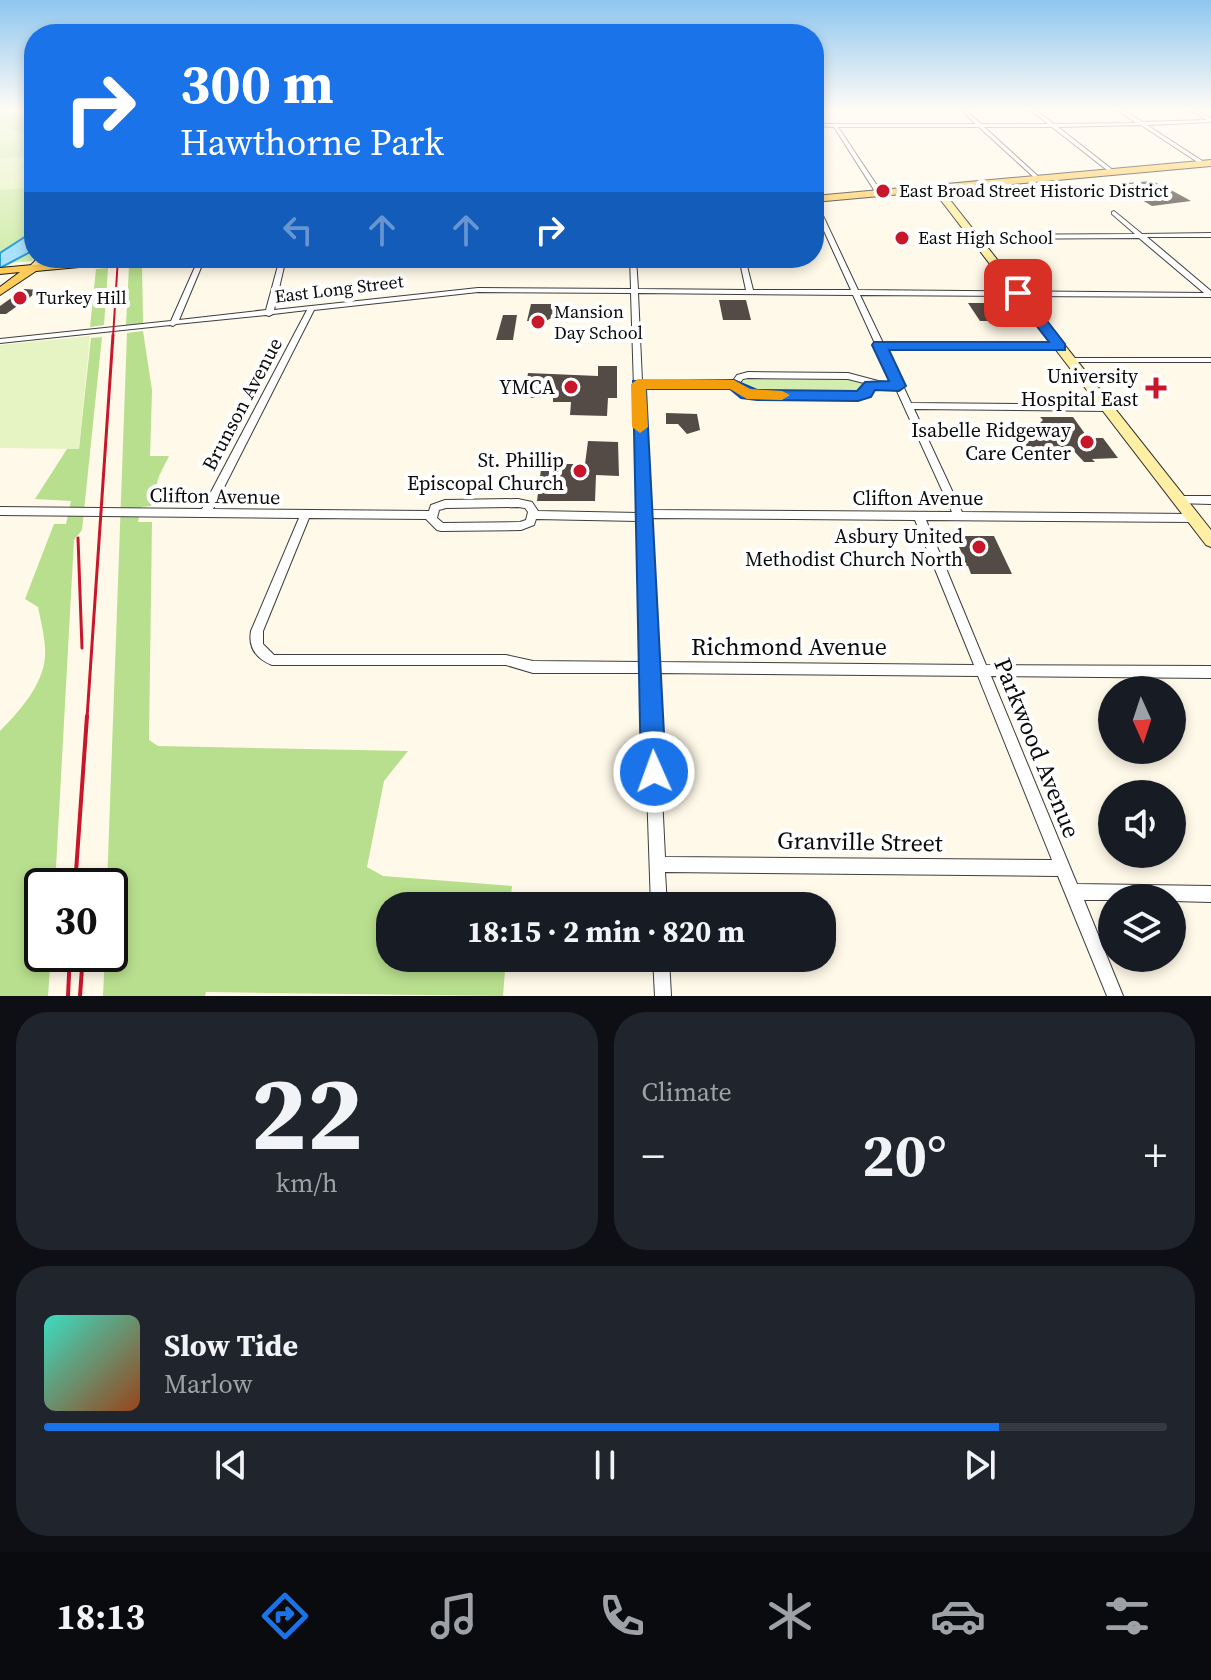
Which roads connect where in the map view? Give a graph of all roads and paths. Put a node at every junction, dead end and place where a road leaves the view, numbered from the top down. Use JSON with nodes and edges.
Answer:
{"nodes":[{"id":1,"x":855,"y":156,"type":"edge"},
{"id":2,"x":1014,"y":156,"type":"edge"},
{"id":3,"x":1093,"y":156,"type":"edge"},
{"id":4,"x":1207,"y":164,"type":"edge"},
{"id":5,"x":1112,"y":172,"type":"junction"},
{"id":6,"x":1038,"y":179,"type":"junction"},
{"id":7,"x":936,"y":188,"type":"junction"},
{"id":8,"x":879,"y":193,"type":"junction"},
{"id":9,"x":824,"y":200,"type":"edge"},
{"id":10,"x":1114,"y":213,"type":"dead end"},
{"id":11,"x":824,"y":223,"type":"edge"},
{"id":12,"x":1140,"y":235,"type":"junction"},
{"id":13,"x":1211,"y":235,"type":"edge"},
{"id":14,"x":974,"y":237,"type":"junction"},
{"id":15,"x":33,"y":268,"type":"joint"},
{"id":16,"x":198,"y":268,"type":"edge"},
{"id":17,"x":280,"y":268,"type":"edge"},
{"id":18,"x":634,"y":268,"type":"edge"},
{"id":19,"x":744,"y":268,"type":"edge"},
{"id":20,"x":4,"y":270,"type":"edge"},
{"id":21,"x":635,"y":291,"type":"junction"},
{"id":22,"x":0,"y":292,"type":"edge"},
{"id":23,"x":750,"y":292,"type":"junction"},
{"id":24,"x":855,"y":292,"type":"junction"},
{"id":25,"x":1018,"y":293,"type":"junction"},
{"id":26,"x":1211,"y":295,"type":"edge"},
{"id":27,"x":311,"y":310,"type":"junction"},
{"id":28,"x":269,"y":314,"type":"junction"},
{"id":29,"x":173,"y":324,"type":"junction"},
{"id":30,"x":0,"y":341,"type":"edge"},
{"id":31,"x":879,"y":345,"type":"junction"},
{"id":32,"x":1060,"y":347,"type":"junction"},
{"id":33,"x":1070,"y":360,"type":"junction"},
{"id":34,"x":1211,"y":360,"type":"edge"},
{"id":35,"x":638,"y":384,"type":"junction"},
{"id":36,"x":734,"y":385,"type":"junction"},
{"id":37,"x":871,"y":386,"type":"junction"},
{"id":38,"x":899,"y":386,"type":"junction"},
{"id":39,"x":908,"y":406,"type":"junction"},
{"id":40,"x":1108,"y":408,"type":"junction"},
{"id":41,"x":1179,"y":500,"type":"junction"},
{"id":42,"x":1211,"y":500,"type":"edge"},
{"id":43,"x":0,"y":511,"type":"edge"},
{"id":44,"x":205,"y":514,"type":"junction"},
{"id":45,"x":305,"y":515,"type":"junction"},
{"id":46,"x":430,"y":515,"type":"junction"},
{"id":47,"x":533,"y":515,"type":"junction"},
{"id":48,"x":643,"y":516,"type":"junction"},
{"id":49,"x":919,"y":516,"type":"junction"},
{"id":50,"x":959,"y":516,"type":"junction"},
{"id":51,"x":1193,"y":518,"type":"junction"},
{"id":52,"x":1211,"y":541,"type":"edge"},
{"id":53,"x":650,"y":669,"type":"junction"},
{"id":54,"x":982,"y":671,"type":"junction"},
{"id":55,"x":1211,"y":672,"type":"edge"},
{"id":56,"x":658,"y":864,"type":"junction"},
{"id":57,"x":1062,"y":868,"type":"junction"},
{"id":58,"x":659,"y":892,"type":"edge"},
{"id":59,"x":1072,"y":892,"type":"junction"},
{"id":60,"x":1211,"y":894,"type":"edge"},
{"id":61,"x":662,"y":972,"type":"edge"},
{"id":62,"x":663,"y":996,"type":"edge"},
{"id":63,"x":1115,"y":996,"type":"edge"}],
"edges":[{"from":1,"to":8,"type":"street"},
{"from":2,"to":6,"type":"street"},
{"from":3,"to":5,"type":"street"},
{"from":4,"to":5,"type":"main road"},
{"from":5,"to":6,"type":"main road"},
{"from":6,"to":7,"type":"main road"},
{"from":7,"to":8,"type":"main road"},
{"from":7,"to":14,"type":"main road"},
{"from":8,"to":9,"type":"main road"},
{"from":10,"to":12,"type":"street"},
{"from":11,"to":24,"type":"street"},
{"from":12,"to":13,"type":"street"},
{"from":12,"to":14,"type":"street"},
{"from":12,"to":26,"type":"street"},
{"from":14,"to":25,"type":"main road"},
{"from":15,"to":20,"type":"main road"},
{"from":15,"to":22,"type":"main road"},
{"from":16,"to":29,"type":"street"},
{"from":17,"to":28,"type":"street","name":"Brunson Avenue"},
{"from":18,"to":21,"type":"street"},
{"from":19,"to":23,"type":"street"},
{"from":21,"to":23,"type":"street","name":"East Long Street"},
{"from":21,"to":27,"type":"street","name":"East Long Street"},
{"from":21,"to":35,"type":"street"},
{"from":23,"to":24,"type":"street","name":"East Long Street"},
{"from":24,"to":25,"type":"street","name":"East Long Street"},
{"from":24,"to":31,"type":"street"},
{"from":25,"to":26,"type":"street","name":"East Long Street"},
{"from":25,"to":32,"type":"main road"},
{"from":27,"to":28,"type":"street","name":"East Long Street"},
{"from":27,"to":44,"type":"street","name":"Brunson Avenue"},
{"from":28,"to":29,"type":"street","name":"East Long Street"},
{"from":29,"to":30,"type":"street","name":"East Long Street"},
{"from":31,"to":32,"type":"street"},
{"from":31,"to":38,"type":"street"},
{"from":32,"to":33,"type":"main road"},
{"from":33,"to":34,"type":"street"},
{"from":33,"to":40,"type":"main road"},
{"from":35,"to":36,"type":"street"},
{"from":35,"to":48,"type":"street"},
{"from":36,"to":37,"type":"street"},
{"from":36,"to":37,"type":"street"},
{"from":37,"to":38,"type":"street"},
{"from":38,"to":39,"type":"street"},
{"from":39,"to":40,"type":"street"},
{"from":39,"to":50,"type":"street"},
{"from":40,"to":41,"type":"main road"},
{"from":41,"to":42,"type":"street"},
{"from":41,"to":51,"type":"main road"},
{"from":43,"to":44,"type":"street","name":"Clifton Avenue"},
{"from":44,"to":45,"type":"street","name":"Clifton Avenue"},
{"from":45,"to":46,"type":"street","name":"Clifton Avenue"},
{"from":45,"to":53,"type":"street","name":"Richmond Avenue"},
{"from":46,"to":47,"type":"street","name":"Clifton Avenue"},
{"from":46,"to":47,"type":"street","name":"Clifton Avenue"},
{"from":47,"to":48,"type":"street","name":"Clifton Avenue"},
{"from":48,"to":49,"type":"street","name":"Clifton Avenue"},
{"from":48,"to":53,"type":"street"},
{"from":49,"to":50,"type":"street","name":"Clifton Avenue"},
{"from":49,"to":54,"type":"street","name":"Parkwood Avenue"},
{"from":50,"to":51,"type":"street","name":"Clifton Avenue"},
{"from":51,"to":52,"type":"main road"},
{"from":53,"to":54,"type":"street","name":"Richmond Avenue"},
{"from":53,"to":56,"type":"street"},
{"from":54,"to":55,"type":"street","name":"Richmond Avenue"},
{"from":54,"to":57,"type":"street","name":"Parkwood Avenue"},
{"from":56,"to":57,"type":"street","name":"Granville Street"},
{"from":56,"to":58,"type":"street"},
{"from":57,"to":59,"type":"street","name":"Parkwood Avenue"},
{"from":59,"to":60,"type":"street"},
{"from":59,"to":63,"type":"street","name":"Parkwood Avenue"},
{"from":61,"to":62,"type":"street"}]}
